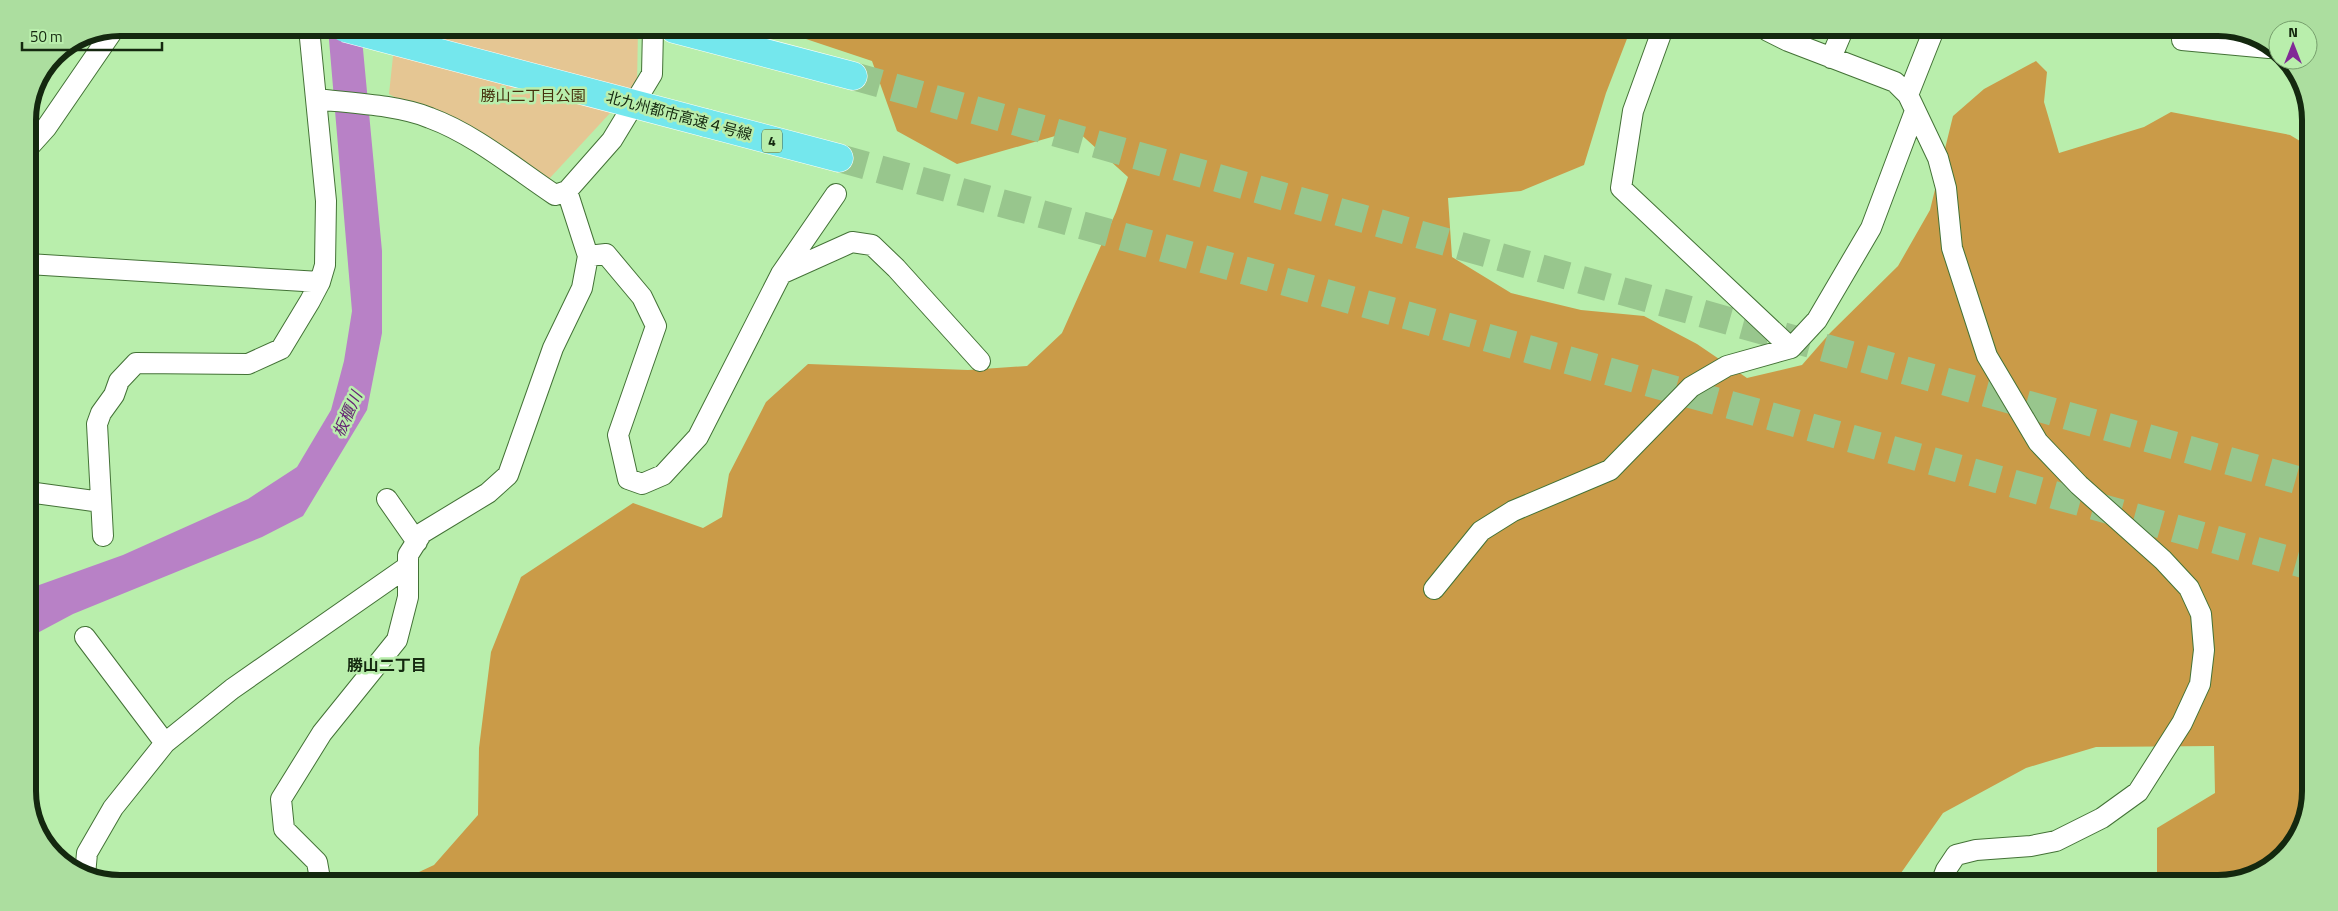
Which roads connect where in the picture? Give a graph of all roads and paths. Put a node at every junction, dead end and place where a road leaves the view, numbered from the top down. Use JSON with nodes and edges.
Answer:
{"nodes":[{"id":1,"x":309,"y":36,"type":"edge"},
{"id":2,"x":374,"y":36,"type":"edge"},
{"id":3,"x":653,"y":36,"type":"edge"},
{"id":4,"x":700,"y":36,"type":"edge"},
{"id":5,"x":1660,"y":36,"type":"edge"},
{"id":6,"x":1777,"y":36,"type":"edge"},
{"id":7,"x":1840,"y":36,"type":"edge"},
{"id":8,"x":1932,"y":36,"type":"edge"},
{"id":9,"x":108,"y":37,"type":"edge"},
{"id":10,"x":2182,"y":40,"type":"dead end"},
{"id":11,"x":2259,"y":47,"type":"edge"},
{"id":12,"x":1831,"y":58,"type":"junction"},
{"id":13,"x":853,"y":76,"type":"tunnel mouth"},
{"id":14,"x":321,"y":100,"type":"junction"},
{"id":15,"x":1912,"y":103,"type":"junction"},
{"id":16,"x":36,"y":139,"type":"edge"},
{"id":17,"x":839,"y":158,"type":"tunnel mouth"},
{"id":18,"x":567,"y":191,"type":"junction"},
{"id":19,"x":836,"y":194,"type":"dead end"},
{"id":20,"x":588,"y":256,"type":"junction"},
{"id":21,"x":36,"y":264,"type":"edge"},
{"id":22,"x":781,"y":274,"type":"junction"},
{"id":23,"x":320,"y":282,"type":"junction"},
{"id":24,"x":1791,"y":348,"type":"junction"},
{"id":25,"x":980,"y":361,"type":"dead end"},
{"id":26,"x":36,"y":493,"type":"edge"},
{"id":27,"x":386,"y":499,"type":"dead end"},
{"id":28,"x":101,"y":502,"type":"junction"},
{"id":29,"x":103,"y":536,"type":"dead end"},
{"id":30,"x":417,"y":542,"type":"junction"},
{"id":31,"x":406,"y":567,"type":"junction"},
{"id":32,"x":1434,"y":589,"type":"dead end"},
{"id":33,"x":85,"y":637,"type":"dead end"},
{"id":34,"x":165,"y":743,"type":"junction"},
{"id":35,"x":86,"y":867,"type":"edge"},
{"id":36,"x":319,"y":875,"type":"edge"},
{"id":37,"x":1944,"y":875,"type":"edge"}],
"edges":[{"from":1,"to":14,"type":"street"},
{"from":2,"to":17,"type":"highway","name":"北九州都市高速４号線","number":"4","bridge":true},
{"from":3,"to":18,"type":"street"},
{"from":4,"to":13,"type":"highway"},
{"from":5,"to":24,"type":"street"},
{"from":6,"to":12,"type":"street"},
{"from":7,"to":12,"type":"street"},
{"from":8,"to":15,"type":"street"},
{"from":9,"to":16,"type":"street"},
{"from":10,"to":11,"type":"street"},
{"from":12,"to":15,"type":"street"},
{"from":14,"to":18,"type":"street"},
{"from":14,"to":23,"type":"street"},
{"from":15,"to":24,"type":"street"},
{"from":15,"to":37,"type":"street"},
{"from":18,"to":20,"type":"street"},
{"from":19,"to":22,"type":"street"},
{"from":20,"to":22,"type":"street"},
{"from":20,"to":30,"type":"street"},
{"from":21,"to":23,"type":"street"},
{"from":22,"to":25,"type":"street"},
{"from":23,"to":28,"type":"street"},
{"from":24,"to":32,"type":"street"},
{"from":26,"to":28,"type":"street"},
{"from":27,"to":30,"type":"street"},
{"from":28,"to":29,"type":"street"},
{"from":30,"to":31,"type":"street"},
{"from":31,"to":34,"type":"street"},
{"from":31,"to":36,"type":"street"},
{"from":33,"to":34,"type":"street"},
{"from":34,"to":35,"type":"street"}]}
